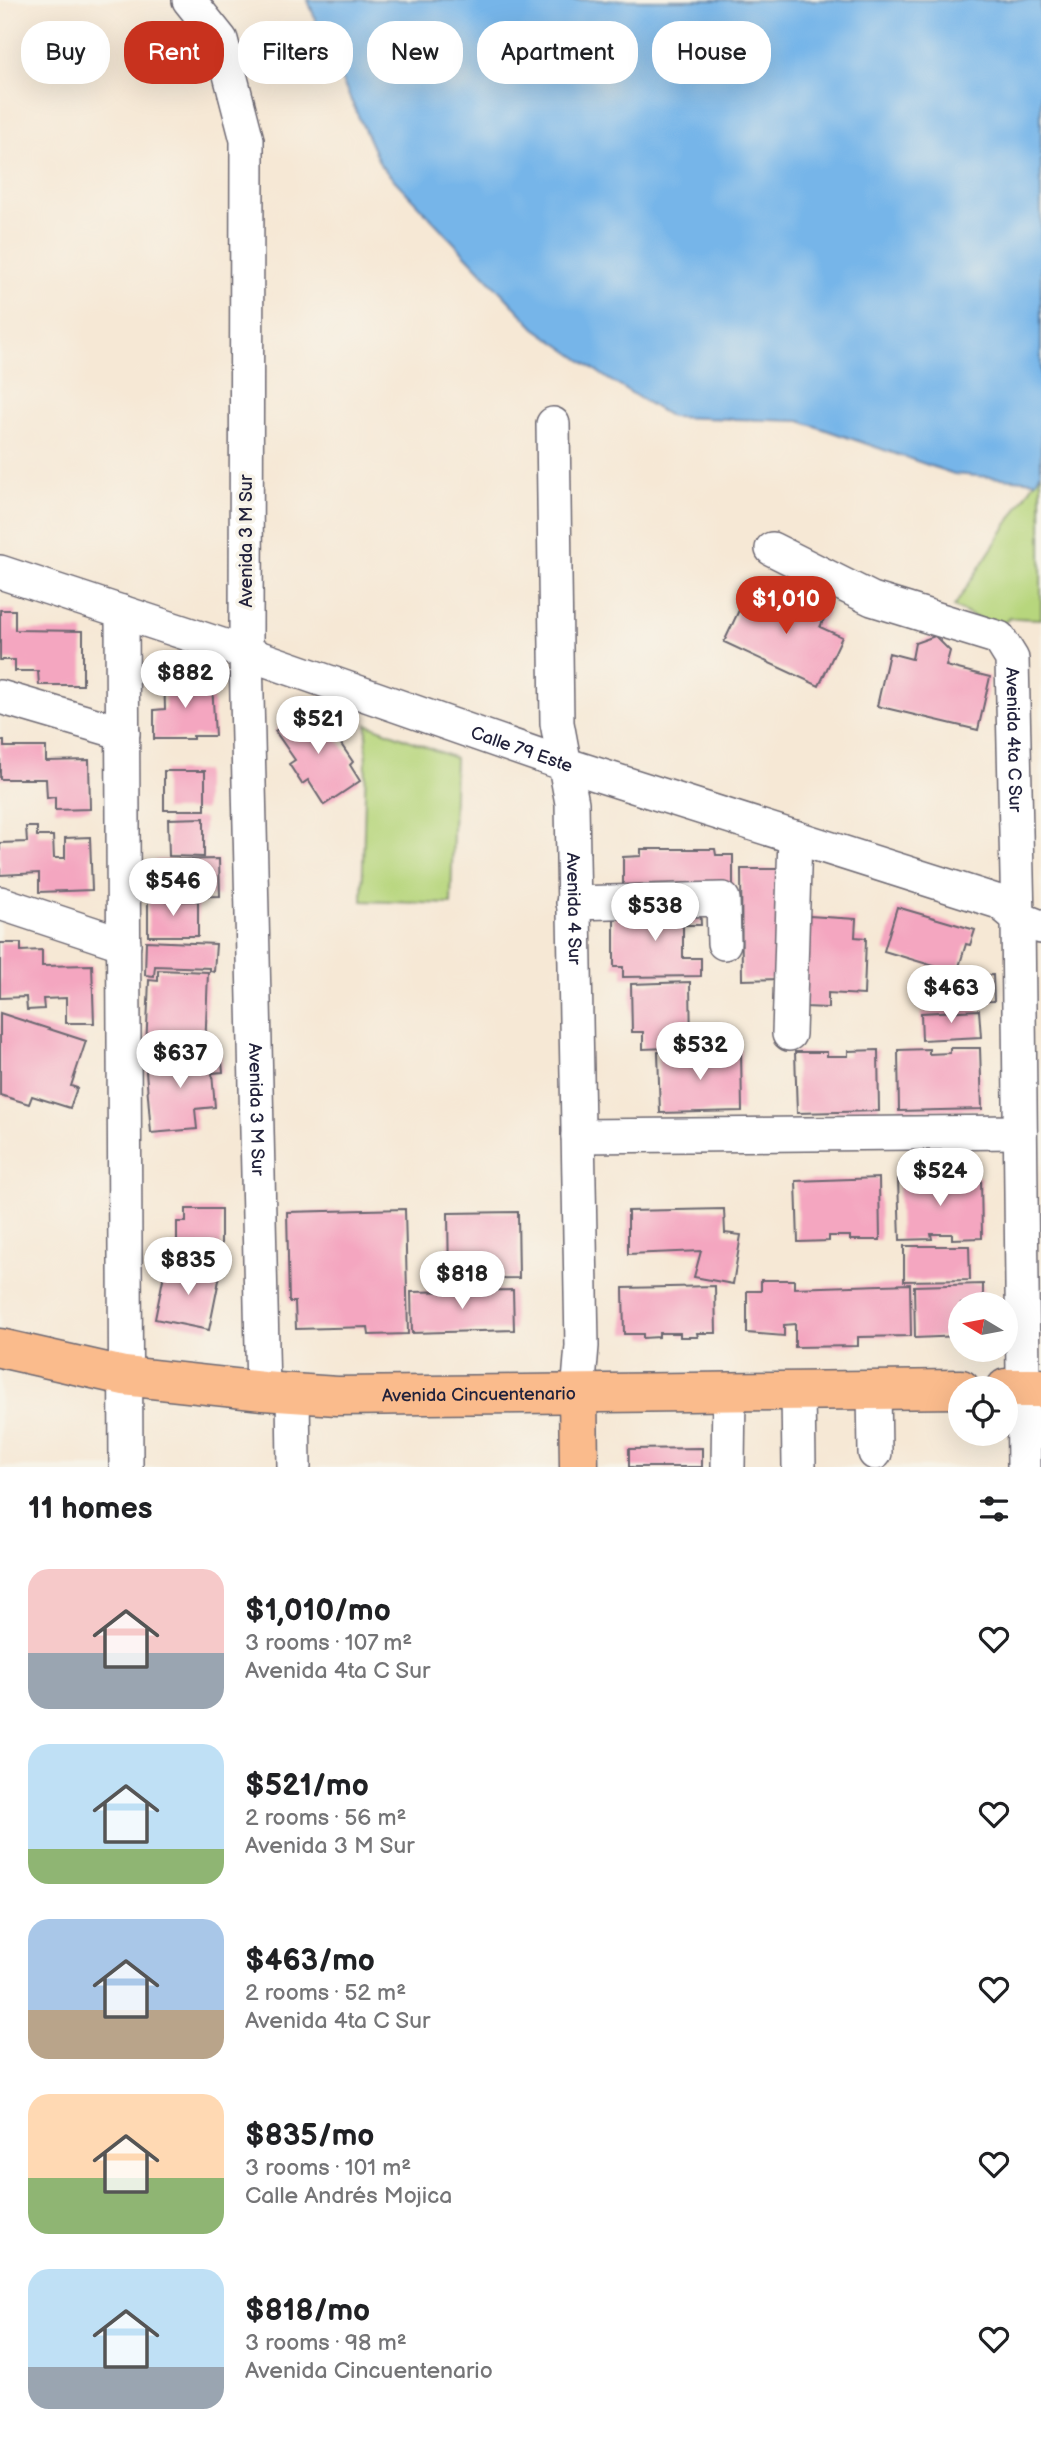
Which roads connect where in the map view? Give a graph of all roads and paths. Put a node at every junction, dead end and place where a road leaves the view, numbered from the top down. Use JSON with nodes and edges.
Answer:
{"nodes":[{"id":1,"x":189,"y":0,"type":"edge"},
{"id":2,"x":553,"y":424,"type":"dead end"},
{"id":3,"x":772,"y":549,"type":"dead end"},
{"id":4,"x":0,"y":572,"type":"edge"},
{"id":5,"x":122,"y":612,"type":"junction"},
{"id":6,"x":246,"y":653,"type":"junction"},
{"id":7,"x":0,"y":697,"type":"edge"},
{"id":8,"x":123,"y":733,"type":"junction"},
{"id":9,"x":564,"y":764,"type":"junction"},
{"id":10,"x":795,"y":837,"type":"junction"},
{"id":11,"x":0,"y":903,"type":"edge"},
{"id":12,"x":573,"y":903,"type":"junction"},
{"id":13,"x":1030,"y":923,"type":"edge"},
{"id":14,"x":724,"y":943,"type":"dead end"},
{"id":15,"x":124,"y":944,"type":"junction"},
{"id":16,"x":789,"y":1034,"type":"dead end"},
{"id":17,"x":1020,"y":1132,"type":"junction"},
{"id":18,"x":578,"y":1136,"type":"junction"},
{"id":19,"x":0,"y":1348,"type":"edge"},
{"id":20,"x":124,"y":1376,"type":"junction"},
{"id":21,"x":1023,"y":1388,"type":"edge"},
{"id":22,"x":948,"y":1389,"type":"edge"},
{"id":23,"x":874,"y":1390,"type":"junction"},
{"id":24,"x":798,"y":1391,"type":"junction"},
{"id":25,"x":278,"y":1392,"type":"junction"},
{"id":26,"x":719,"y":1392,"type":"junction"},
{"id":27,"x":578,"y":1394,"type":"junction"},
{"id":28,"x":875,"y":1453,"type":"dead end"},
{"id":29,"x":126,"y":1467,"type":"edge"},
{"id":30,"x":294,"y":1467,"type":"edge"},
{"id":31,"x":579,"y":1467,"type":"edge"},
{"id":32,"x":710,"y":1467,"type":"edge"},
{"id":33,"x":728,"y":1467,"type":"edge"},
{"id":34,"x":799,"y":1467,"type":"edge"},
{"id":35,"x":1024,"y":1467,"type":"edge"}],
"edges":[{"from":1,"to":6,"type":"street","name":"Avenida 3 M Sur"},
{"from":2,"to":9,"type":"street","name":"Avenida 4 Sur"},
{"from":3,"to":13,"type":"street","name":"Avenida 4ta C Sur"},
{"from":4,"to":5,"type":"street","name":"Calle 79 Este"},
{"from":5,"to":6,"type":"street","name":"Calle 79 Este"},
{"from":5,"to":8,"type":"street"},
{"from":6,"to":9,"type":"street","name":"Calle 79 Este"},
{"from":6,"to":25,"type":"street","name":"Avenida 3 M Sur"},
{"from":7,"to":8,"type":"street"},
{"from":8,"to":15,"type":"street"},
{"from":9,"to":10,"type":"street","name":"Calle 79 Este"},
{"from":9,"to":12,"type":"street","name":"Avenida 4 Sur"},
{"from":10,"to":13,"type":"street","name":"Calle 79 Este"},
{"from":10,"to":16,"type":"street"},
{"from":11,"to":15,"type":"street"},
{"from":12,"to":14,"type":"street"},
{"from":12,"to":18,"type":"street","name":"Avenida 4 Sur"},
{"from":13,"to":17,"type":"street","name":"Avenida 4ta C Sur"},
{"from":15,"to":20,"type":"street"},
{"from":17,"to":18,"type":"street"},
{"from":17,"to":21,"type":"street","name":"Avenida 4ta C Sur"},
{"from":18,"to":27,"type":"street","name":"Avenida 4 Sur"},
{"from":19,"to":20,"type":"main road","name":"Avenida Cincuentenario"},
{"from":20,"to":25,"type":"main road","name":"Avenida Cincuentenario"},
{"from":20,"to":29,"type":"street"},
{"from":21,"to":35,"type":"street","name":"Avenida 4ta C Sur"},
{"from":22,"to":23,"type":"main road","name":"Avenida Cincuentenario"},
{"from":23,"to":24,"type":"main road","name":"Avenida Cincuentenario"},
{"from":23,"to":28,"type":"street"},
{"from":24,"to":26,"type":"main road","name":"Avenida Cincuentenario"},
{"from":24,"to":34,"type":"street"},
{"from":25,"to":27,"type":"main road","name":"Avenida Cincuentenario"},
{"from":25,"to":30,"type":"street","name":"Avenida 3 M Sur"},
{"from":26,"to":27,"type":"main road","name":"Avenida Cincuentenario"},
{"from":26,"to":32,"type":"street"},
{"from":26,"to":33,"type":"street"},
{"from":27,"to":31,"type":"main road"}]}
